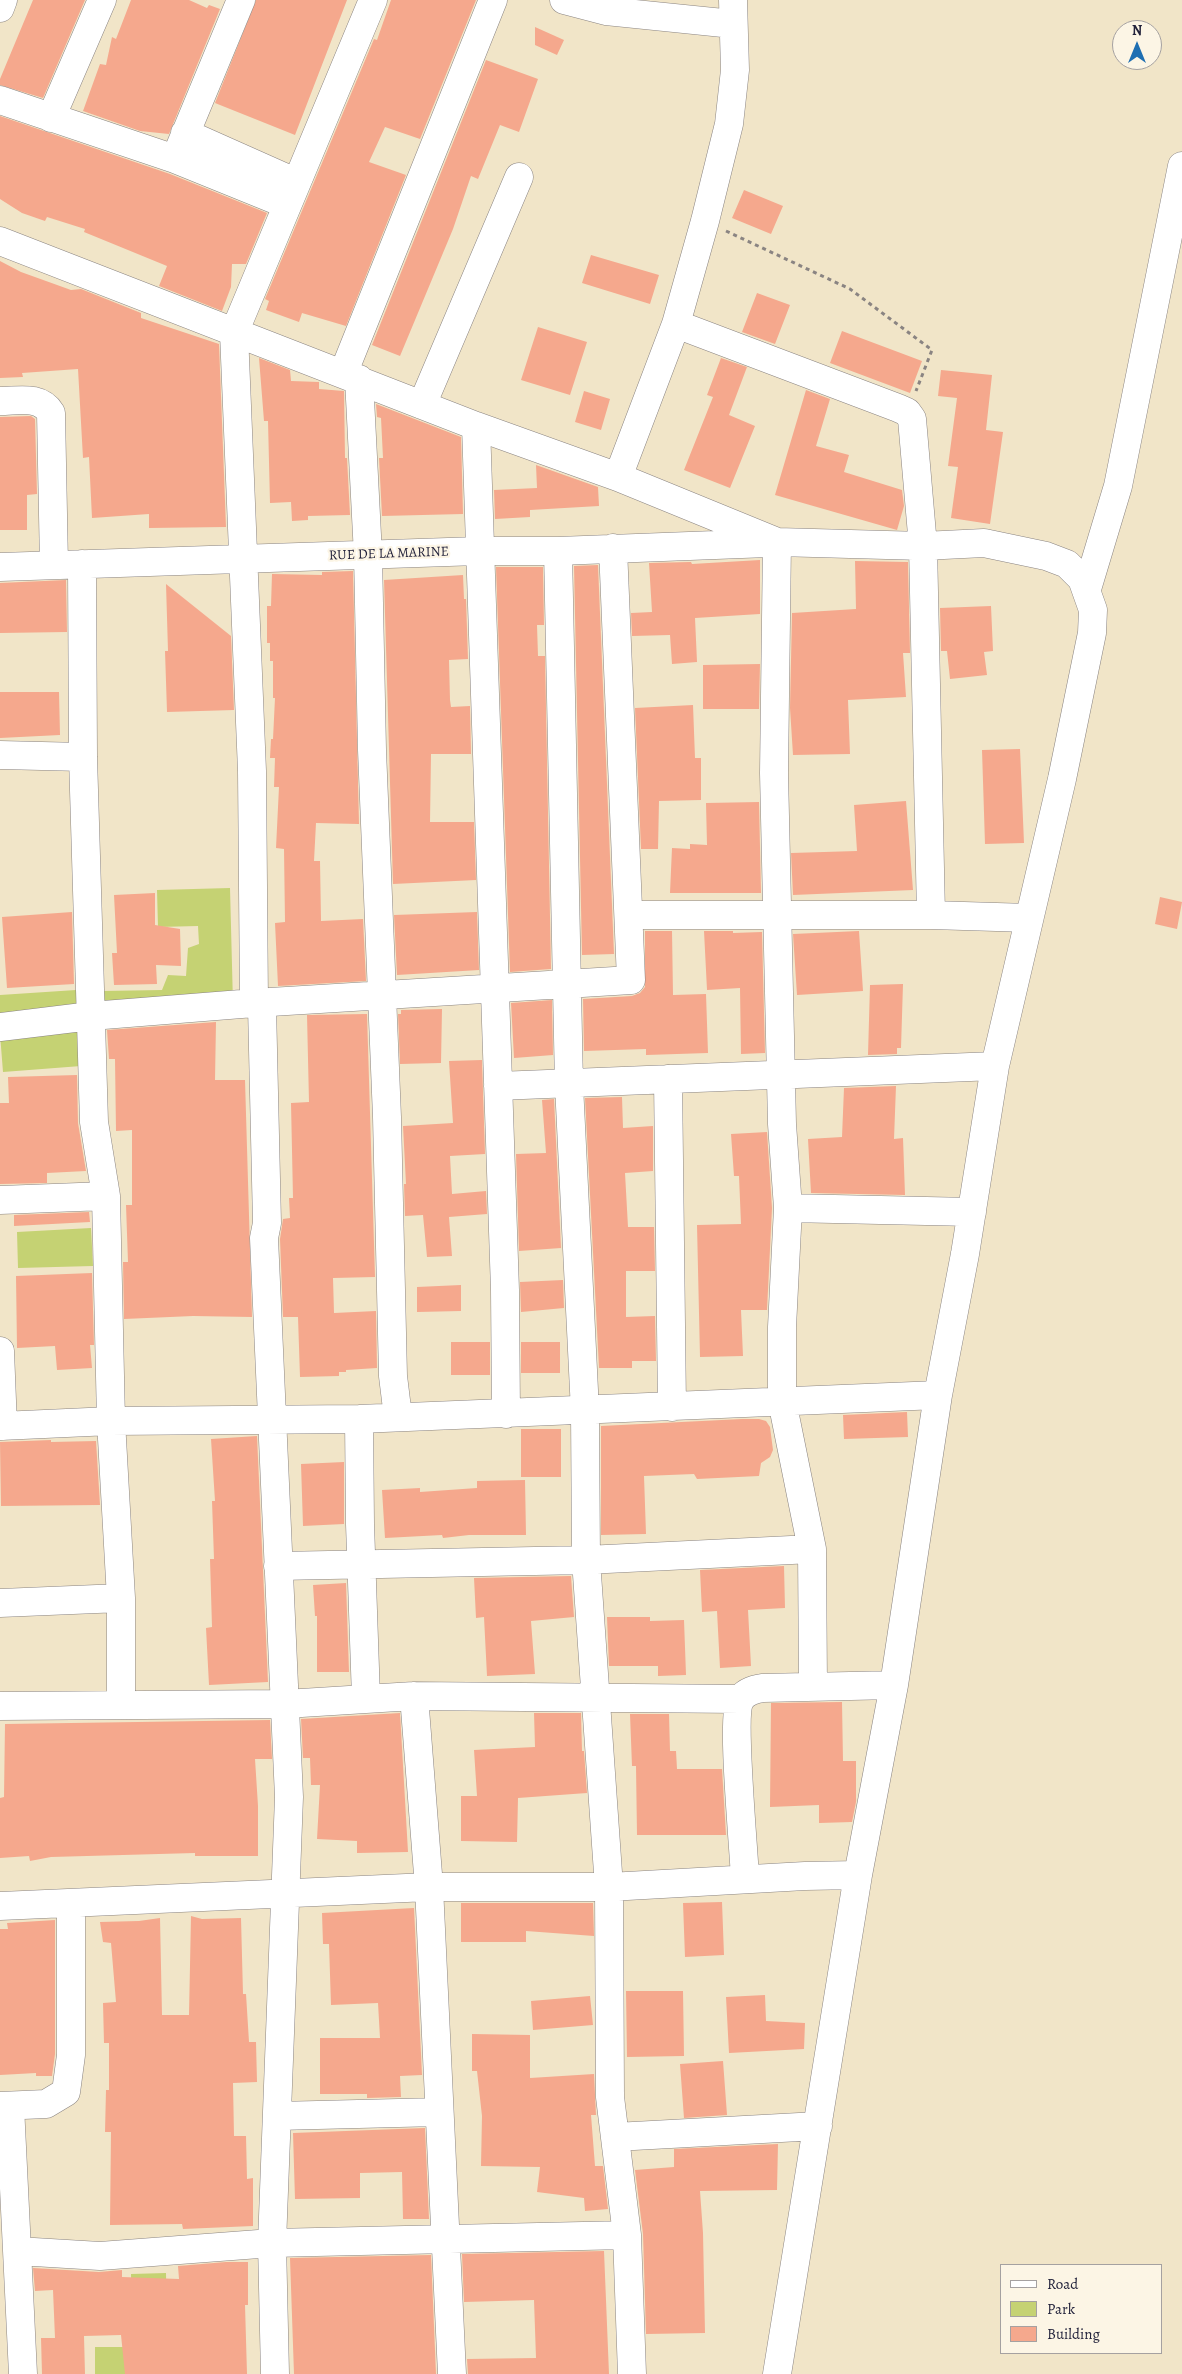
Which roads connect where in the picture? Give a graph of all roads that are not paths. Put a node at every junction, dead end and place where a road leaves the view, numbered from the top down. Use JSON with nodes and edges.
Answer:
{"nodes":[{"id":1,"x":3,"y":0,"type":"edge"},
{"id":2,"x":102,"y":0,"type":"edge"},
{"id":3,"x":373,"y":0,"type":"edge"},
{"id":4,"x":493,"y":0,"type":"edge"},
{"id":5,"x":564,"y":0,"type":"edge"},
{"id":6,"x":232,"y":2,"type":"edge"},
{"id":7,"x":0,"y":8,"type":"edge"},
{"id":8,"x":733,"y":12,"type":"edge"},
{"id":9,"x":0,"y":100,"type":"edge"},
{"id":10,"x":51,"y":118,"type":"junction"},
{"id":11,"x":185,"y":133,"type":"junction"},
{"id":12,"x":175,"y":158,"type":"junction"},
{"id":13,"x":1182,"y":166,"type":"edge"},
{"id":14,"x":519,"y":177,"type":"dead end"},
{"id":15,"x":290,"y":193,"type":"junction"},
{"id":16,"x":0,"y":241,"type":"edge"},
{"id":17,"x":676,"y":324,"type":"junction"},
{"id":18,"x":234,"y":333,"type":"junction"},
{"id":19,"x":351,"y":376,"type":"junction"},
{"id":20,"x":0,"y":401,"type":"edge"},
{"id":21,"x":422,"y":405,"type":"junction"},
{"id":22,"x":476,"y":426,"type":"junction"},
{"id":23,"x":618,"y":477,"type":"junction"},
{"id":24,"x":777,"y":542,"type":"junction"},
{"id":25,"x":923,"y":546,"type":"junction"},
{"id":26,"x":613,"y":548,"type":"junction"},
{"id":27,"x":478,"y":551,"type":"junction"},
{"id":28,"x":558,"y":551,"type":"junction"},
{"id":29,"x":368,"y":555,"type":"junction"},
{"id":30,"x":244,"y":559,"type":"junction"},
{"id":31,"x":82,"y":564,"type":"junction"},
{"id":32,"x":54,"y":565,"type":"junction"},
{"id":33,"x":0,"y":566,"type":"edge"},
{"id":34,"x":1087,"y":589,"type":"junction"},
{"id":35,"x":0,"y":755,"type":"edge"},
{"id":36,"x":83,"y":756,"type":"junction"},
{"id":37,"x":776,"y":914,"type":"junction"},
{"id":38,"x":931,"y":915,"type":"junction"},
{"id":39,"x":629,"y":916,"type":"junction"},
{"id":40,"x":1029,"y":918,"type":"junction"},
{"id":41,"x":566,"y":982,"type":"junction"},
{"id":42,"x":494,"y":990,"type":"junction"},
{"id":43,"x":383,"y":995,"type":"junction"},
{"id":44,"x":254,"y":1003,"type":"junction"},
{"id":45,"x":91,"y":1016,"type":"junction"},
{"id":46,"x":0,"y":1027,"type":"edge"},
{"id":47,"x":995,"y":1066,"type":"junction"},
{"id":48,"x":782,"y":1073,"type":"junction"},
{"id":49,"x":668,"y":1079,"type":"junction"},
{"id":50,"x":569,"y":1085,"type":"junction"},
{"id":51,"x":498,"y":1086,"type":"junction"},
{"id":52,"x":106,"y":1196,"type":"junction"},
{"id":53,"x":0,"y":1200,"type":"edge"},
{"id":54,"x":788,"y":1208,"type":"junction"},
{"id":55,"x":972,"y":1212,"type":"junction"},
{"id":56,"x":0,"y":1351,"type":"edge"},
{"id":57,"x":938,"y":1396,"type":"junction"},
{"id":58,"x":782,"y":1401,"type":"junction"},
{"id":59,"x":672,"y":1407,"type":"junction"},
{"id":60,"x":585,"y":1410,"type":"junction"},
{"id":61,"x":506,"y":1414,"type":"junction"},
{"id":62,"x":398,"y":1417,"type":"junction"},
{"id":63,"x":272,"y":1418,"type":"junction"},
{"id":64,"x":359,"y":1419,"type":"junction"},
{"id":65,"x":111,"y":1421,"type":"junction"},
{"id":66,"x":2,"y":1426,"type":"edge"},
{"id":67,"x":812,"y":1549,"type":"junction"},
{"id":68,"x":586,"y":1560,"type":"junction"},
{"id":69,"x":278,"y":1566,"type":"junction"},
{"id":70,"x":361,"y":1566,"type":"junction"},
{"id":71,"x":120,"y":1598,"type":"junction"},
{"id":72,"x":0,"y":1603,"type":"edge"},
{"id":73,"x":894,"y":1685,"type":"junction"},
{"id":74,"x":813,"y":1687,"type":"junction"},
{"id":75,"x":414,"y":1696,"type":"junction"},
{"id":76,"x":596,"y":1696,"type":"junction"},
{"id":77,"x":366,"y":1698,"type":"junction"},
{"id":78,"x":740,"y":1699,"type":"junction"},
{"id":79,"x":285,"y":1704,"type":"junction"},
{"id":80,"x":120,"y":1705,"type":"junction"},
{"id":81,"x":0,"y":1706,"type":"edge"},
{"id":82,"x":858,"y":1875,"type":"junction"},
{"id":83,"x":745,"y":1879,"type":"junction"},
{"id":84,"x":429,"y":1887,"type":"junction"},
{"id":85,"x":609,"y":1887,"type":"junction"},
{"id":86,"x":286,"y":1895,"type":"junction"},
{"id":87,"x":71,"y":1903,"type":"junction"},
{"id":88,"x":0,"y":1906,"type":"edge"},
{"id":89,"x":5,"y":2106,"type":"edge"},
{"id":90,"x":440,"y":2112,"type":"junction"},
{"id":91,"x":277,"y":2116,"type":"junction"},
{"id":92,"x":818,"y":2126,"type":"junction"},
{"id":93,"x":615,"y":2137,"type":"junction"},
{"id":94,"x":627,"y":2235,"type":"junction"},
{"id":95,"x":447,"y":2240,"type":"junction"},
{"id":96,"x":272,"y":2243,"type":"junction"},
{"id":97,"x":17,"y":2251,"type":"junction"},
{"id":98,"x":22,"y":2374,"type":"edge"},
{"id":99,"x":275,"y":2374,"type":"edge"},
{"id":100,"x":452,"y":2374,"type":"edge"},
{"id":101,"x":632,"y":2374,"type":"edge"},
{"id":102,"x":777,"y":2374,"type":"edge"}],
"edges":[{"from":1,"to":7,"type":"street"},
{"from":2,"to":10,"type":"street"},
{"from":3,"to":15,"type":"street"},
{"from":4,"to":19,"type":"street"},
{"from":5,"to":8,"type":"street"},
{"from":6,"to":11,"type":"street"},
{"from":8,"to":17,"type":"street"},
{"from":9,"to":10,"type":"street"},
{"from":10,"to":12,"type":"street"},
{"from":11,"to":12,"type":"street"},
{"from":11,"to":15,"type":"street"},
{"from":12,"to":15,"type":"street"},
{"from":13,"to":34,"type":"street"},
{"from":14,"to":21,"type":"street"},
{"from":15,"to":18,"type":"street"},
{"from":16,"to":18,"type":"street"},
{"from":17,"to":23,"type":"street"},
{"from":17,"to":25,"type":"street"},
{"from":18,"to":19,"type":"street"},
{"from":18,"to":30,"type":"street"},
{"from":19,"to":21,"type":"street"},
{"from":19,"to":29,"type":"street"},
{"from":20,"to":32,"type":"street"},
{"from":21,"to":22,"type":"street"},
{"from":22,"to":23,"type":"street"},
{"from":22,"to":27,"type":"street"},
{"from":23,"to":24,"type":"street"},
{"from":24,"to":25,"type":"street","name":"RUE DE LA MARINE"},
{"from":24,"to":26,"type":"street","name":"RUE DE LA MARINE"},
{"from":24,"to":37,"type":"street"},
{"from":25,"to":34,"type":"street","name":"RUE DE LA MARINE"},
{"from":25,"to":38,"type":"street"},
{"from":26,"to":28,"type":"street","name":"RUE DE LA MARINE"},
{"from":26,"to":39,"type":"street"},
{"from":27,"to":28,"type":"street","name":"RUE DE LA MARINE"},
{"from":27,"to":29,"type":"street","name":"RUE DE LA MARINE"},
{"from":27,"to":42,"type":"street"},
{"from":28,"to":41,"type":"street"},
{"from":29,"to":30,"type":"street","name":"RUE DE LA MARINE"},
{"from":29,"to":43,"type":"street"},
{"from":30,"to":31,"type":"street","name":"RUE DE LA MARINE"},
{"from":30,"to":44,"type":"street"},
{"from":31,"to":32,"type":"street","name":"RUE DE LA MARINE"},
{"from":31,"to":36,"type":"street"},
{"from":32,"to":33,"type":"street","name":"RUE DE LA MARINE"},
{"from":34,"to":40,"type":"street"},
{"from":35,"to":36,"type":"street"},
{"from":36,"to":45,"type":"street"},
{"from":37,"to":38,"type":"street"},
{"from":37,"to":39,"type":"street"},
{"from":37,"to":48,"type":"street"},
{"from":38,"to":40,"type":"street"},
{"from":39,"to":41,"type":"street"},
{"from":40,"to":47,"type":"street"},
{"from":41,"to":42,"type":"street"},
{"from":41,"to":50,"type":"street"},
{"from":42,"to":43,"type":"street"},
{"from":42,"to":51,"type":"street"},
{"from":43,"to":44,"type":"street"},
{"from":43,"to":62,"type":"street"},
{"from":44,"to":45,"type":"street"},
{"from":44,"to":63,"type":"street"},
{"from":45,"to":46,"type":"street"},
{"from":45,"to":52,"type":"street"},
{"from":47,"to":48,"type":"street"},
{"from":47,"to":55,"type":"street"},
{"from":48,"to":49,"type":"street"},
{"from":48,"to":54,"type":"street"},
{"from":49,"to":50,"type":"street"},
{"from":49,"to":59,"type":"street"},
{"from":50,"to":51,"type":"street"},
{"from":50,"to":60,"type":"street"},
{"from":51,"to":61,"type":"street"},
{"from":52,"to":53,"type":"street"},
{"from":52,"to":65,"type":"street"},
{"from":54,"to":55,"type":"street"},
{"from":54,"to":58,"type":"street"},
{"from":55,"to":57,"type":"street"},
{"from":56,"to":66,"type":"street"},
{"from":57,"to":58,"type":"street"},
{"from":57,"to":73,"type":"street"},
{"from":58,"to":59,"type":"street"},
{"from":58,"to":67,"type":"street"},
{"from":59,"to":60,"type":"street"},
{"from":60,"to":61,"type":"street"},
{"from":60,"to":68,"type":"street"},
{"from":61,"to":62,"type":"street"},
{"from":62,"to":64,"type":"street"},
{"from":63,"to":64,"type":"street"},
{"from":63,"to":65,"type":"street"},
{"from":63,"to":69,"type":"street"},
{"from":64,"to":70,"type":"street"},
{"from":65,"to":66,"type":"street"},
{"from":65,"to":71,"type":"street"},
{"from":67,"to":68,"type":"street"},
{"from":67,"to":74,"type":"street"},
{"from":68,"to":70,"type":"street"},
{"from":68,"to":76,"type":"street"},
{"from":69,"to":70,"type":"street"},
{"from":69,"to":79,"type":"street"},
{"from":70,"to":77,"type":"street"},
{"from":71,"to":72,"type":"street"},
{"from":71,"to":80,"type":"street"},
{"from":73,"to":74,"type":"street"},
{"from":73,"to":82,"type":"street"},
{"from":74,"to":78,"type":"street"},
{"from":75,"to":76,"type":"street"},
{"from":75,"to":77,"type":"street"},
{"from":75,"to":84,"type":"street"},
{"from":76,"to":78,"type":"street"},
{"from":76,"to":85,"type":"street"},
{"from":77,"to":79,"type":"street"},
{"from":78,"to":83,"type":"street"},
{"from":79,"to":80,"type":"street"},
{"from":79,"to":86,"type":"street"},
{"from":80,"to":81,"type":"street"},
{"from":82,"to":83,"type":"street"},
{"from":82,"to":92,"type":"street"},
{"from":83,"to":85,"type":"street"},
{"from":84,"to":85,"type":"street"},
{"from":84,"to":86,"type":"street"},
{"from":84,"to":90,"type":"street"},
{"from":85,"to":93,"type":"street"},
{"from":86,"to":87,"type":"street"},
{"from":86,"to":91,"type":"street"},
{"from":87,"to":88,"type":"street"},
{"from":87,"to":89,"type":"street"},
{"from":89,"to":97,"type":"street"},
{"from":90,"to":91,"type":"street"},
{"from":90,"to":95,"type":"street"},
{"from":91,"to":96,"type":"street"},
{"from":92,"to":93,"type":"street"},
{"from":92,"to":102,"type":"street"},
{"from":93,"to":94,"type":"street"},
{"from":94,"to":95,"type":"street"},
{"from":94,"to":101,"type":"street"},
{"from":95,"to":96,"type":"street"},
{"from":95,"to":100,"type":"street"},
{"from":96,"to":97,"type":"street"},
{"from":96,"to":99,"type":"street"},
{"from":97,"to":98,"type":"street"}]}
